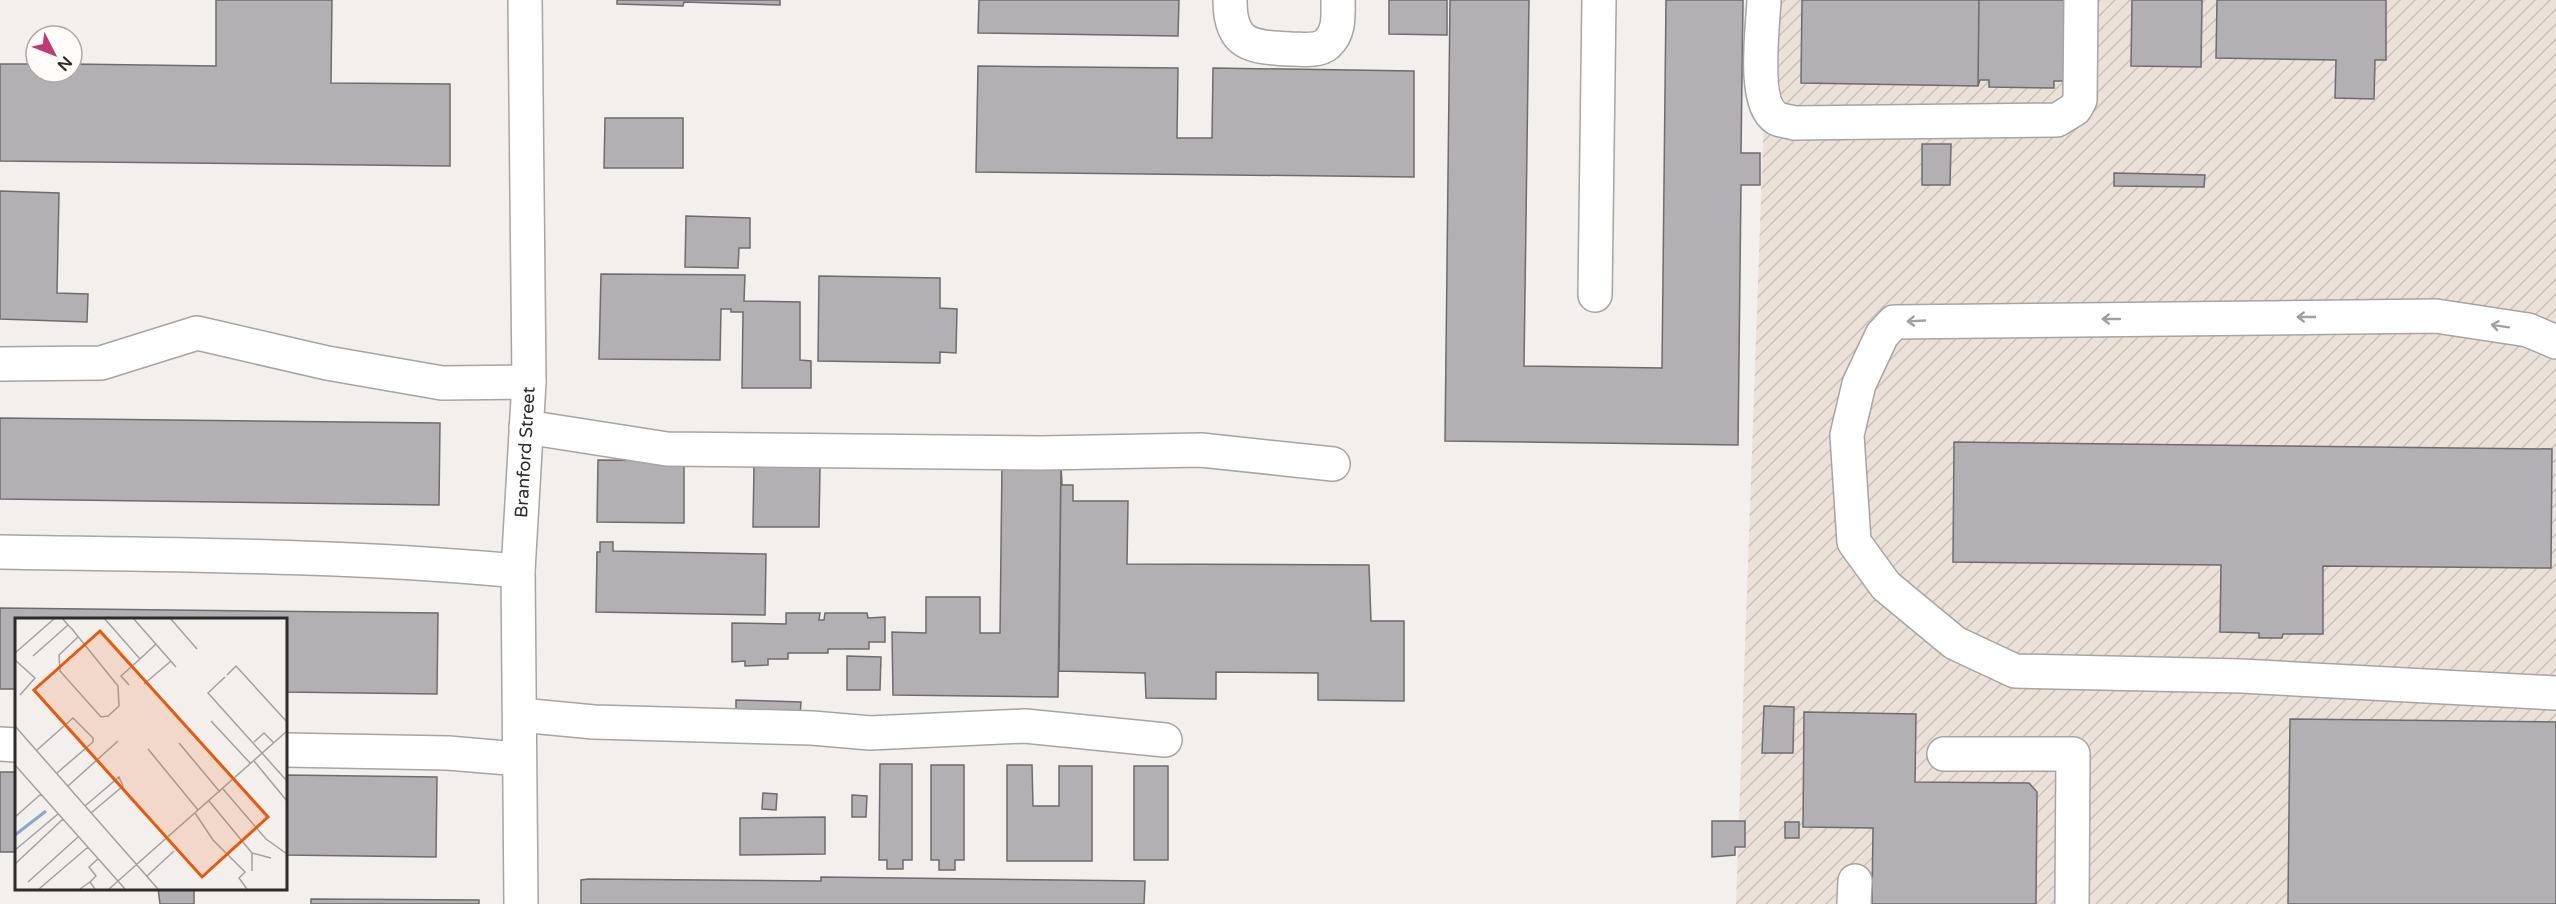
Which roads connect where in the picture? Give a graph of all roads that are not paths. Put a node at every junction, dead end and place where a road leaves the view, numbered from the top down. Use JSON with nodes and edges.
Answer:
{"nodes":[{"id":1,"x":525,"y":0,"type":"edge"},
{"id":2,"x":1230,"y":0,"type":"edge"},
{"id":3,"x":1338,"y":0,"type":"edge"},
{"id":4,"x":1599,"y":0,"type":"edge"},
{"id":5,"x":1764,"y":0,"type":"edge"},
{"id":6,"x":2081,"y":0,"type":"edge"},
{"id":7,"x":1594,"y":295,"type":"dead end"},
{"id":8,"x":2556,"y":342,"type":"edge"},
{"id":9,"x":0,"y":364,"type":"edge"},
{"id":10,"x":529,"y":382,"type":"junction"},
{"id":11,"x":526,"y":427,"type":"junction"},
{"id":12,"x":1333,"y":464,"type":"dead end"},
{"id":13,"x":0,"y":552,"type":"edge"},
{"id":14,"x":518,"y":571,"type":"junction"},
{"id":15,"x":2556,"y":693,"type":"edge"},
{"id":16,"x":520,"y":716,"type":"junction"},
{"id":17,"x":1165,"y":740,"type":"dead end"},
{"id":18,"x":0,"y":744,"type":"edge"},
{"id":19,"x":15,"y":745,"type":"edge"},
{"id":20,"x":286,"y":750,"type":"edge"},
{"id":21,"x":1944,"y":754,"type":"dead end"},
{"id":22,"x":519,"y":759,"type":"junction"},
{"id":23,"x":521,"y":904,"type":"edge"},
{"id":24,"x":2072,"y":904,"type":"edge"}],
"edges":[{"from":1,"to":10,"type":"main road","name":"Branford Street"},
{"from":2,"to":3,"type":"main road"},
{"from":4,"to":7,"type":"main road"},
{"from":5,"to":6,"type":"main road"},
{"from":8,"to":15,"type":"main road","one_way":true},
{"from":9,"to":10,"type":"main road"},
{"from":10,"to":11,"type":"main road","name":"Branford Street"},
{"from":11,"to":12,"type":"main road"},
{"from":11,"to":14,"type":"main road","name":"Branford Street"},
{"from":13,"to":14,"type":"main road"},
{"from":14,"to":16,"type":"main road","name":"Branford Street"},
{"from":16,"to":17,"type":"main road"},
{"from":16,"to":22,"type":"main road","name":"Branford Street"},
{"from":18,"to":19,"type":"main road"},
{"from":20,"to":22,"type":"main road"},
{"from":21,"to":24,"type":"main road"},
{"from":22,"to":23,"type":"main road","name":"Branford Street"}]}
